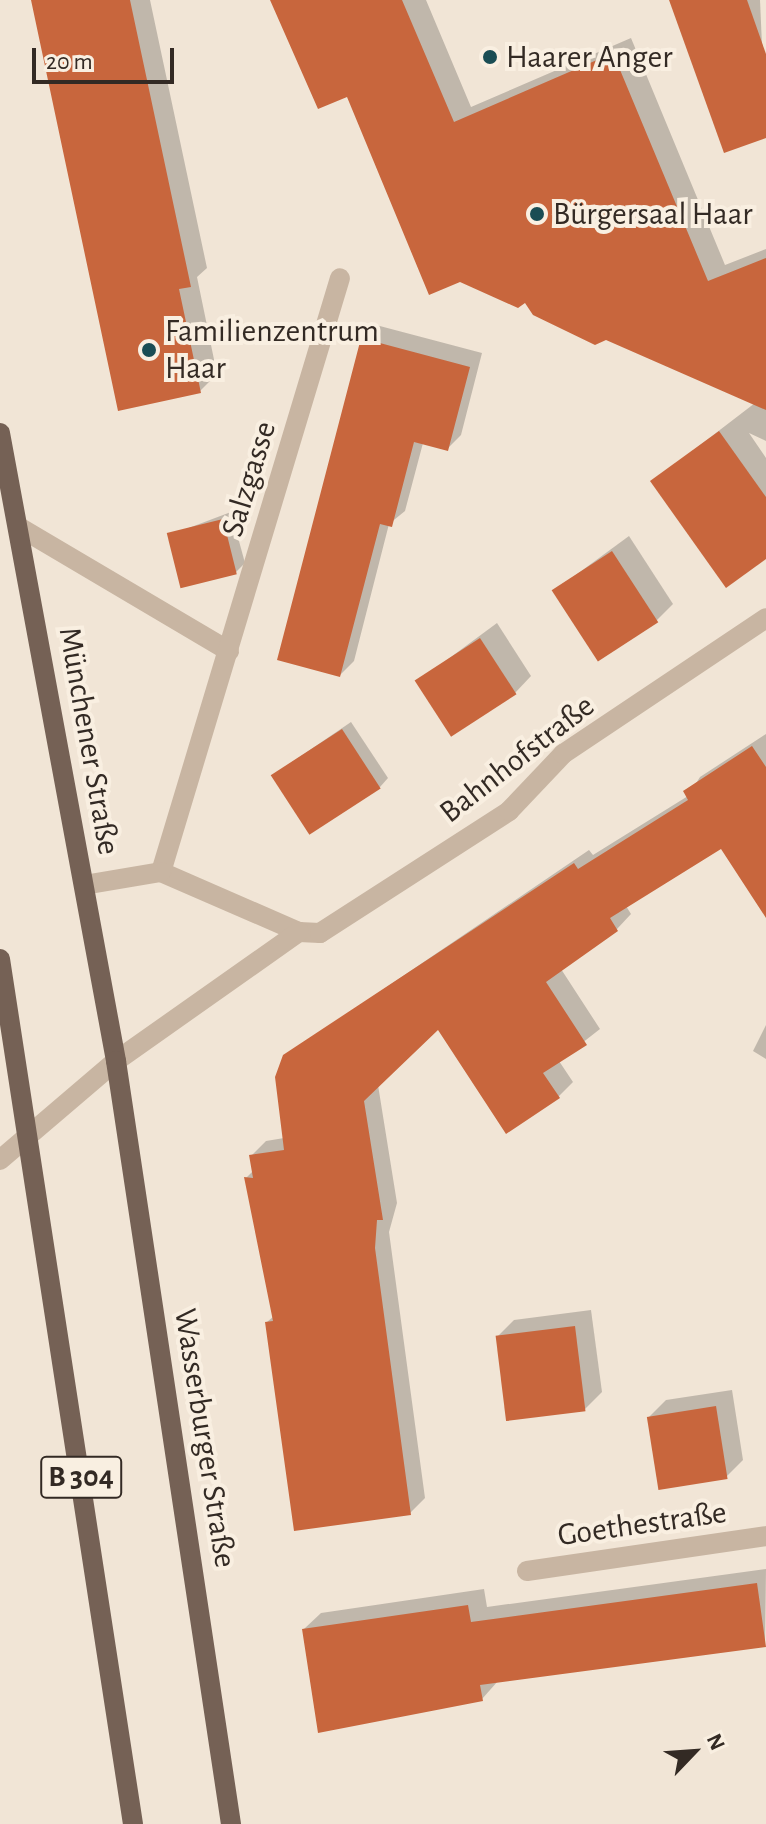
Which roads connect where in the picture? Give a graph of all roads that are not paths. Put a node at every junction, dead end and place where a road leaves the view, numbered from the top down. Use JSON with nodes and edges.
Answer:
{"nodes":[{"id":1,"x":340,"y":278,"type":"dead end"},
{"id":2,"x":0,"y":433,"type":"edge"},
{"id":3,"x":19,"y":527,"type":"junction"},
{"id":4,"x":766,"y":618,"type":"edge"},
{"id":5,"x":229,"y":651,"type":"junction"},
{"id":6,"x":161,"y":872,"type":"junction"},
{"id":7,"x":84,"y":885,"type":"junction"},
{"id":8,"x":299,"y":932,"type":"junction"},
{"id":9,"x":0,"y":959,"type":"edge"},
{"id":10,"x":116,"y":1061,"type":"junction"},
{"id":11,"x":30,"y":1131,"type":"junction"},
{"id":12,"x":0,"y":1160,"type":"edge"},
{"id":13,"x":766,"y":1536,"type":"edge"},
{"id":14,"x":527,"y":1571,"type":"dead end"},
{"id":15,"x":133,"y":1824,"type":"edge"},
{"id":16,"x":231,"y":1824,"type":"edge"}],
"edges":[{"from":1,"to":5,"type":"street","name":"Salzgasse"},
{"from":2,"to":3,"type":"main road","name":"Münchener Straße"},
{"from":3,"to":5,"type":"street"},
{"from":3,"to":7,"type":"main road","name":"Münchener Straße"},
{"from":4,"to":8,"type":"street","name":"Bahnhofstraße"},
{"from":5,"to":6,"type":"street","name":"Salzgasse"},
{"from":6,"to":7,"type":"street"},
{"from":6,"to":8,"type":"street"},
{"from":7,"to":10,"type":"main road","name":"Münchener Straße"},
{"from":8,"to":10,"type":"street","name":"Bahnhofstraße"},
{"from":9,"to":11,"type":"main road","number":"B 304"},
{"from":10,"to":11,"type":"street","name":"Bahnhofstraße"},
{"from":10,"to":16,"type":"main road","name":"Wasserburger Straße"},
{"from":11,"to":12,"type":"street","name":"Bahnhofstraße"},
{"from":11,"to":15,"type":"main road","number":"B 304"},
{"from":13,"to":14,"type":"street","name":"Goethestraße"}]}
